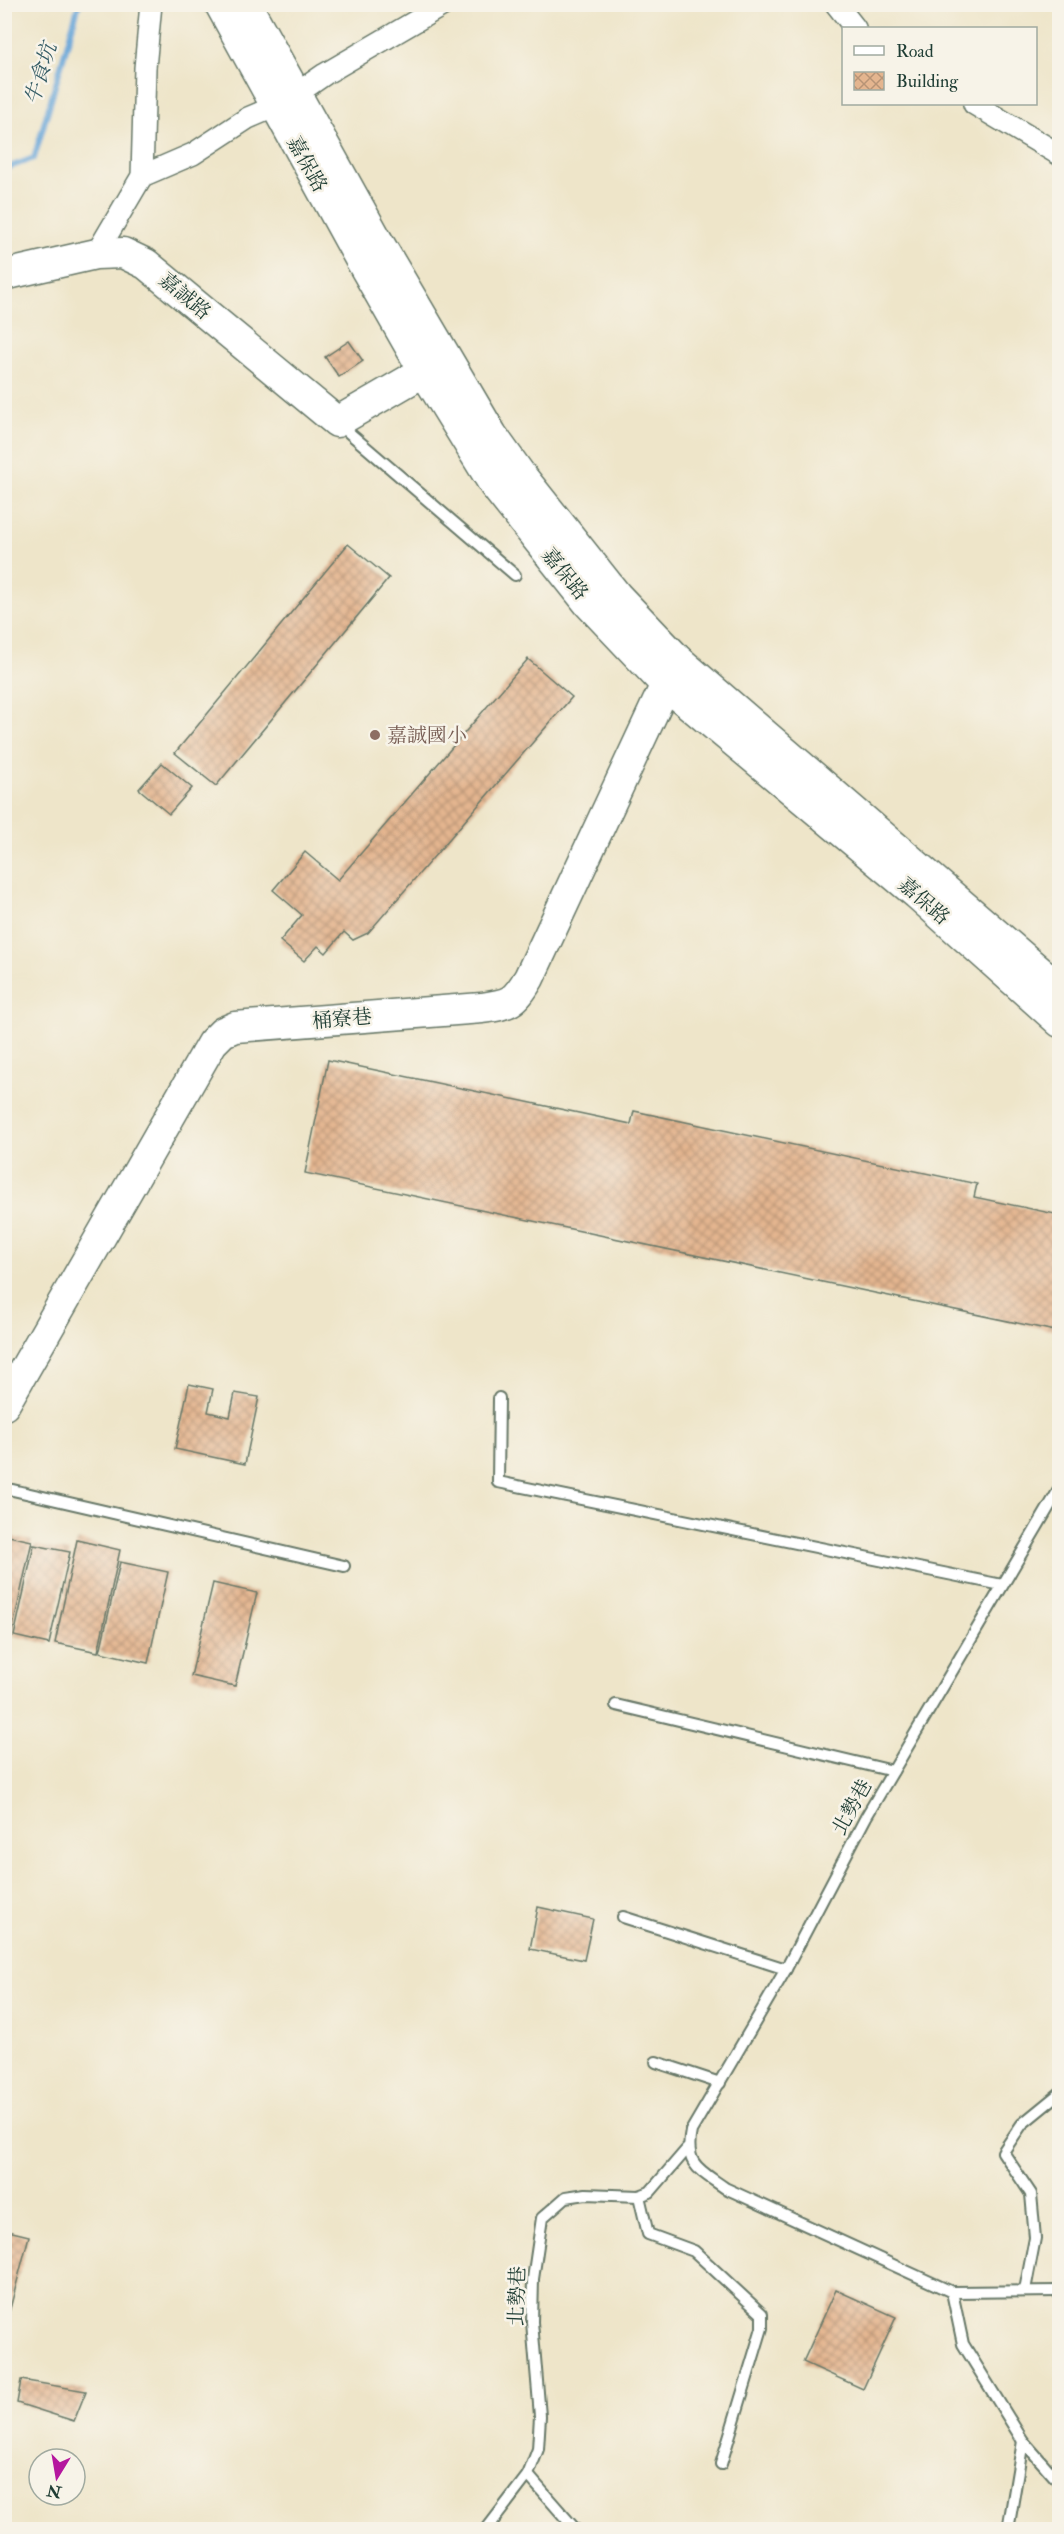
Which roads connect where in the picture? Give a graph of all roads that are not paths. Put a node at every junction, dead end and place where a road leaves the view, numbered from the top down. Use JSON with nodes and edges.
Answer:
{"nodes":[{"id":1,"x":151,"y":4,"type":"edge"},
{"id":2,"x":220,"y":4,"type":"edge"},
{"id":3,"x":246,"y":4,"type":"edge"},
{"id":4,"x":445,"y":4,"type":"edge"},
{"id":5,"x":836,"y":4,"type":"edge"},
{"id":6,"x":854,"y":27,"type":"edge"},
{"id":7,"x":286,"y":100,"type":"junction"},
{"id":8,"x":976,"y":105,"type":"edge"},
{"id":9,"x":1059,"y":155,"type":"edge"},
{"id":10,"x":142,"y":176,"type":"junction"},
{"id":11,"x":96,"y":254,"type":"junction"},
{"id":12,"x":4,"y":275,"type":"edge"},
{"id":13,"x":435,"y":365,"type":"junction"},
{"id":14,"x":337,"y":422,"type":"junction"},
{"id":15,"x":515,"y":575,"type":"dead end"},
{"id":16,"x":671,"y":672,"type":"junction"},
{"id":17,"x":1057,"y":1006,"type":"edge"},
{"id":18,"x":499,"y":1398,"type":"dead end"},
{"id":19,"x":4,"y":1405,"type":"edge"},
{"id":20,"x":4,"y":1488,"type":"edge"},
{"id":21,"x":1059,"y":1488,"type":"edge"},
{"id":22,"x":344,"y":1566,"type":"dead end"},
{"id":23,"x":1002,"y":1585,"type":"junction"},
{"id":24,"x":616,"y":1705,"type":"dead end"},
{"id":25,"x":893,"y":1771,"type":"junction"},
{"id":26,"x":622,"y":1917,"type":"dead end"},
{"id":27,"x":786,"y":1969,"type":"junction"},
{"id":28,"x":656,"y":2062,"type":"dead end"},
{"id":29,"x":720,"y":2083,"type":"junction"},
{"id":30,"x":1059,"y":2093,"type":"edge"},
{"id":31,"x":687,"y":2149,"type":"junction"},
{"id":32,"x":639,"y":2196,"type":"junction"},
{"id":33,"x":1025,"y":2290,"type":"junction"},
{"id":34,"x":1059,"y":2291,"type":"edge"},
{"id":35,"x":952,"y":2292,"type":"junction"},
{"id":36,"x":1023,"y":2441,"type":"junction"},
{"id":37,"x":721,"y":2463,"type":"dead end"},
{"id":38,"x":528,"y":2475,"type":"junction"},
{"id":39,"x":1059,"y":2482,"type":"edge"},
{"id":40,"x":486,"y":2529,"type":"edge"},
{"id":41,"x":576,"y":2529,"type":"edge"},
{"id":42,"x":1008,"y":2529,"type":"edge"}],
"edges":[{"from":1,"to":10,"type":"street"},
{"from":2,"to":7,"type":"street","name":"嘉保路"},
{"from":3,"to":7,"type":"street","name":"嘉保路"},
{"from":4,"to":7,"type":"street"},
{"from":5,"to":6,"type":"street"},
{"from":7,"to":10,"type":"street"},
{"from":7,"to":13,"type":"street","name":"嘉保路"},
{"from":8,"to":9,"type":"street"},
{"from":10,"to":11,"type":"street"},
{"from":11,"to":12,"type":"street","name":"嘉誠路"},
{"from":11,"to":14,"type":"street","name":"嘉誠路"},
{"from":13,"to":14,"type":"street"},
{"from":13,"to":16,"type":"street","name":"嘉保路"},
{"from":14,"to":15,"type":"lane","name":"嘉誠路"},
{"from":16,"to":17,"type":"street","name":"嘉保路"},
{"from":16,"to":19,"type":"street","name":"桶寮巷"},
{"from":18,"to":23,"type":"lane"},
{"from":20,"to":22,"type":"lane"},
{"from":21,"to":23,"type":"lane","name":"北勢巷"},
{"from":23,"to":25,"type":"lane","name":"北勢巷"},
{"from":24,"to":25,"type":"lane"},
{"from":25,"to":27,"type":"lane","name":"北勢巷"},
{"from":26,"to":27,"type":"lane"},
{"from":27,"to":29,"type":"lane","name":"北勢巷"},
{"from":28,"to":29,"type":"lane"},
{"from":29,"to":31,"type":"lane","name":"北勢巷"},
{"from":30,"to":33,"type":"lane"},
{"from":31,"to":32,"type":"lane","name":"北勢巷"},
{"from":31,"to":35,"type":"lane"},
{"from":32,"to":37,"type":"lane"},
{"from":32,"to":38,"type":"lane","name":"北勢巷"},
{"from":33,"to":34,"type":"lane"},
{"from":33,"to":35,"type":"lane"},
{"from":35,"to":36,"type":"lane"},
{"from":36,"to":39,"type":"lane"},
{"from":36,"to":42,"type":"lane"},
{"from":38,"to":40,"type":"lane","name":"北勢巷"},
{"from":38,"to":41,"type":"lane"}]}
